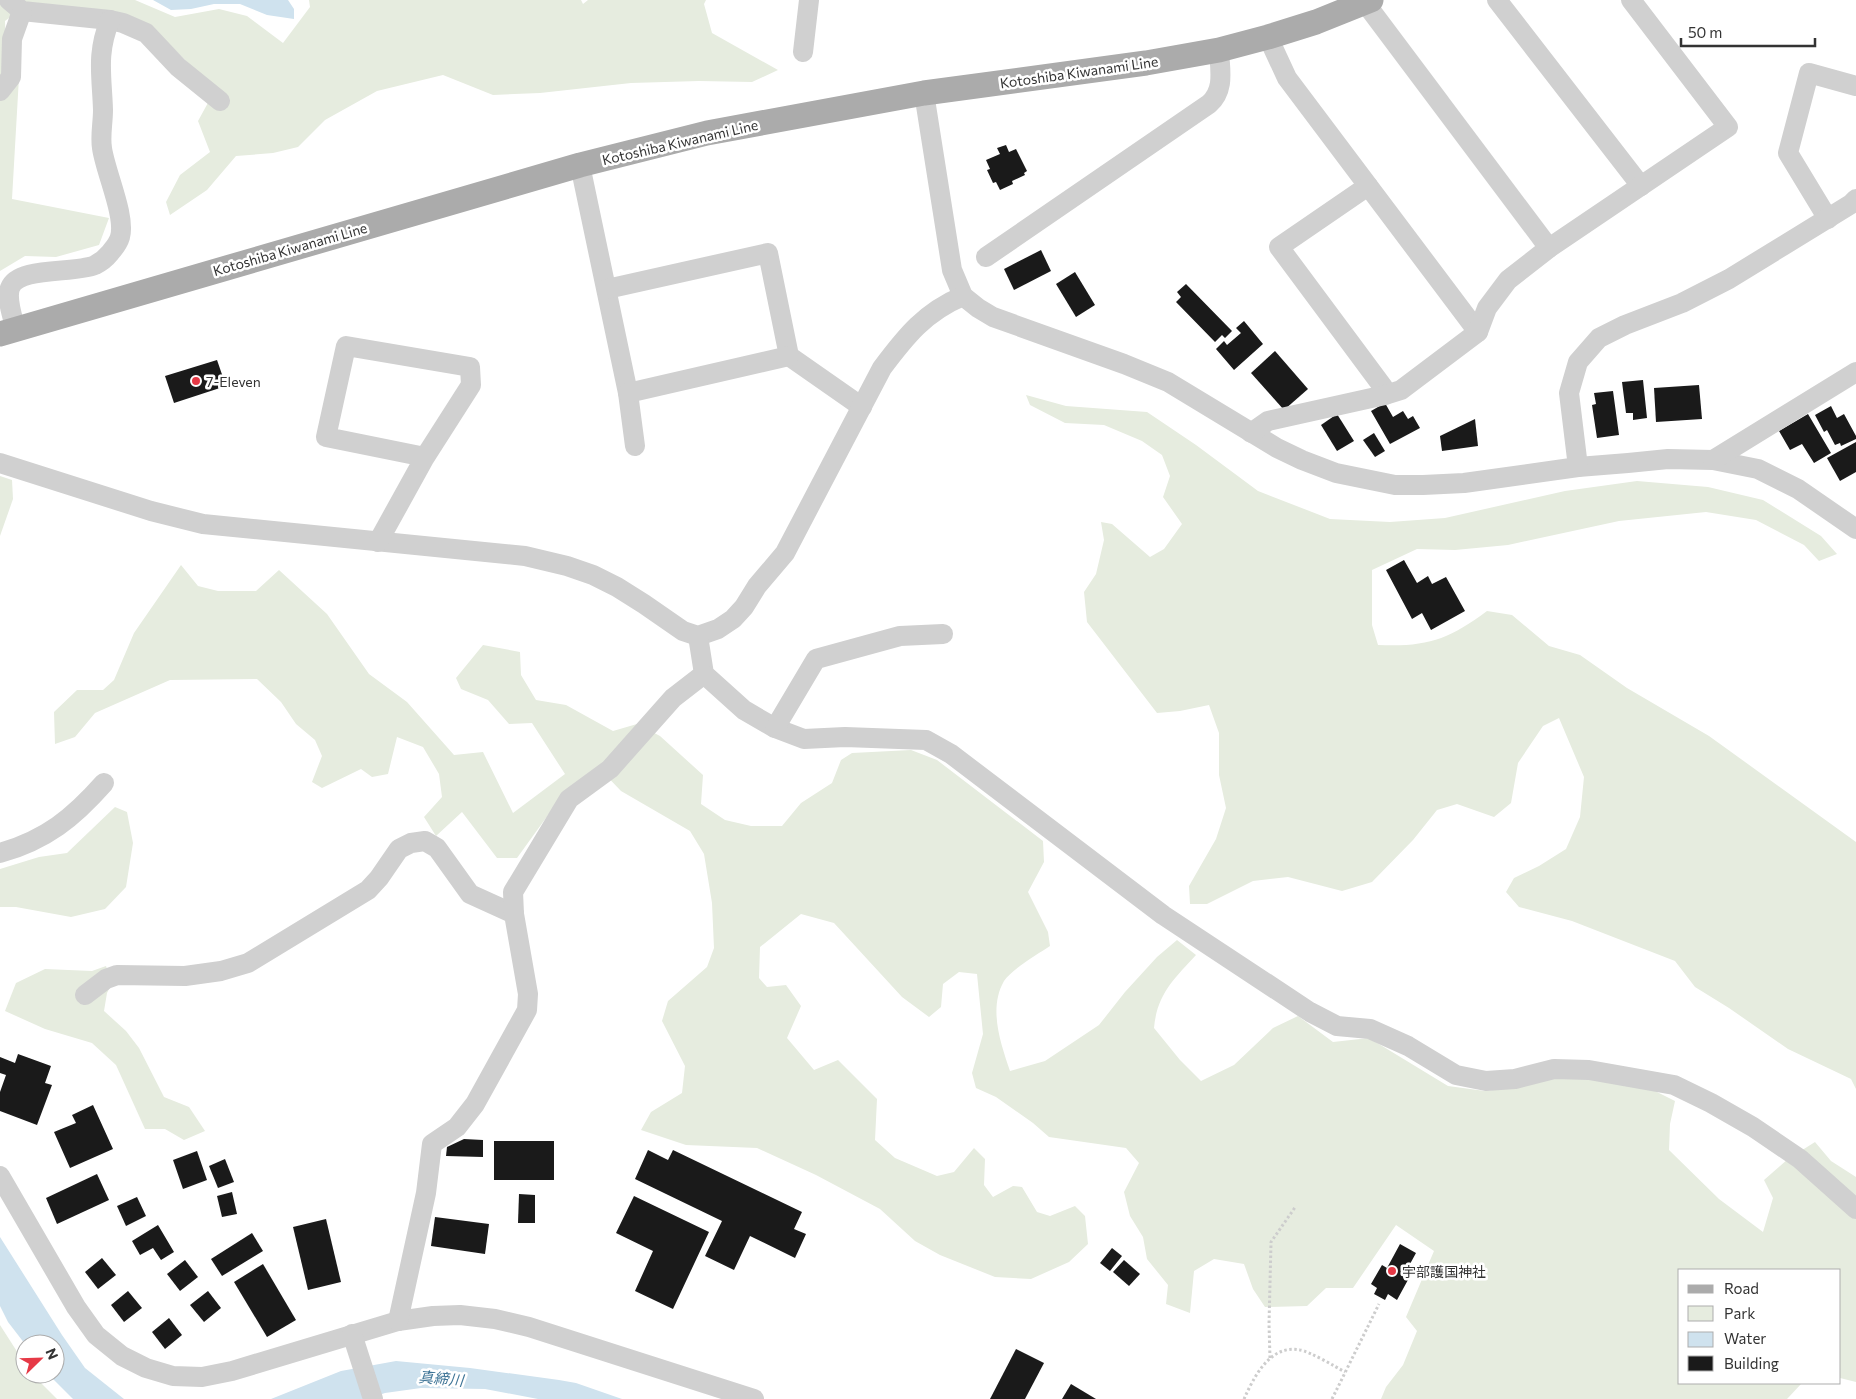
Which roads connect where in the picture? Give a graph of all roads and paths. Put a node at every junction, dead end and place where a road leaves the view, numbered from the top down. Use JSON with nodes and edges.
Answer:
{"nodes":[{"id":1,"x":809,"y":0,"type":"edge"},
{"id":2,"x":1497,"y":0,"type":"edge"},
{"id":3,"x":1631,"y":0,"type":"edge"},
{"id":4,"x":1366,"y":1,"type":"edge"},
{"id":5,"x":16,"y":5,"type":"edge"},
{"id":6,"x":110,"y":20,"type":"junction"},
{"id":7,"x":1268,"y":37,"type":"junction"},
{"id":8,"x":1219,"y":50,"type":"junction"},
{"id":9,"x":803,"y":52,"type":"dead end"},
{"id":10,"x":1856,"y":86,"type":"edge"},
{"id":11,"x":0,"y":91,"type":"edge"},
{"id":12,"x":924,"y":93,"type":"junction"},
{"id":13,"x":220,"y":101,"type":"dead end"},
{"id":14,"x":580,"y":165,"type":"junction"},
{"id":15,"x":1368,"y":186,"type":"junction"},
{"id":16,"x":1641,"y":186,"type":"junction"},
{"id":17,"x":1856,"y":199,"type":"edge"},
{"id":18,"x":1828,"y":219,"type":"junction"},
{"id":19,"x":1549,"y":248,"type":"junction"},
{"id":20,"x":986,"y":258,"type":"dead end"},
{"id":21,"x":607,"y":289,"type":"junction"},
{"id":22,"x":963,"y":296,"type":"junction"},
{"id":23,"x":8,"y":332,"type":"edge"},
{"id":24,"x":1478,"y":332,"type":"junction"},
{"id":25,"x":789,"y":356,"type":"junction"},
{"id":26,"x":1856,"y":372,"type":"edge"},
{"id":27,"x":628,"y":393,"type":"junction"},
{"id":28,"x":1385,"y":396,"type":"junction"},
{"id":29,"x":862,"y":407,"type":"junction"},
{"id":30,"x":1251,"y":433,"type":"junction"},
{"id":31,"x":635,"y":446,"type":"dead end"},
{"id":32,"x":425,"y":457,"type":"junction"},
{"id":33,"x":1714,"y":460,"type":"junction"},
{"id":34,"x":0,"y":463,"type":"edge"},
{"id":35,"x":1578,"y":467,"type":"junction"},
{"id":36,"x":1851,"y":519,"type":"edge"},
{"id":37,"x":378,"y":542,"type":"junction"},
{"id":38,"x":944,"y":634,"type":"dead end"},
{"id":39,"x":698,"y":636,"type":"junction"},
{"id":40,"x":704,"y":674,"type":"junction"},
{"id":41,"x":775,"y":728,"type":"junction"},
{"id":42,"x":104,"y":783,"type":"dead end"},
{"id":43,"x":0,"y":853,"type":"edge"},
{"id":44,"x":514,"y":914,"type":"junction"},
{"id":45,"x":86,"y":996,"type":"dead end"},
{"id":46,"x":0,"y":1176,"type":"edge"},
{"id":47,"x":1296,"y":1206,"type":"dead end"},
{"id":48,"x":1856,"y":1209,"type":"edge"},
{"id":49,"x":1379,"y":1304,"type":"dead end"},
{"id":50,"x":398,"y":1321,"type":"junction"},
{"id":51,"x":354,"y":1340,"type":"junction"},
{"id":52,"x":1270,"y":1358,"type":"junction"},
{"id":53,"x":1345,"y":1372,"type":"junction"},
{"id":54,"x":373,"y":1399,"type":"edge"},
{"id":55,"x":754,"y":1399,"type":"edge"},
{"id":56,"x":1244,"y":1399,"type":"edge"},
{"id":57,"x":1332,"y":1399,"type":"edge"}],
"edges":[{"from":1,"to":9,"type":"street"},
{"from":2,"to":16,"type":"street"},
{"from":3,"to":16,"type":"street"},
{"from":4,"to":7,"type":"main road","name":"Kotoshiba Kiwanami Line"},
{"from":4,"to":19,"type":"street"},
{"from":5,"to":6,"type":"street"},
{"from":5,"to":11,"type":"street"},
{"from":6,"to":13,"type":"street"},
{"from":6,"to":23,"type":"street"},
{"from":7,"to":8,"type":"main road","name":"Kotoshiba Kiwanami Line"},
{"from":7,"to":15,"type":"street"},
{"from":8,"to":12,"type":"main road","name":"Kotoshiba Kiwanami Line"},
{"from":8,"to":20,"type":"street"},
{"from":10,"to":18,"type":"street"},
{"from":12,"to":14,"type":"main road","name":"Kotoshiba Kiwanami Line"},
{"from":12,"to":22,"type":"street"},
{"from":14,"to":21,"type":"street"},
{"from":14,"to":23,"type":"main road","name":"Kotoshiba Kiwanami Line"},
{"from":15,"to":24,"type":"street"},
{"from":15,"to":28,"type":"street"},
{"from":16,"to":19,"type":"street"},
{"from":17,"to":18,"type":"street"},
{"from":18,"to":35,"type":"street"},
{"from":19,"to":24,"type":"street"},
{"from":21,"to":25,"type":"street"},
{"from":21,"to":27,"type":"street"},
{"from":22,"to":29,"type":"street"},
{"from":22,"to":30,"type":"street"},
{"from":24,"to":28,"type":"street"},
{"from":25,"to":27,"type":"street"},
{"from":25,"to":29,"type":"street"},
{"from":26,"to":33,"type":"street"},
{"from":27,"to":31,"type":"street"},
{"from":28,"to":30,"type":"street"},
{"from":29,"to":39,"type":"street"},
{"from":30,"to":35,"type":"street"},
{"from":32,"to":32,"type":"street"},
{"from":32,"to":37,"type":"street"},
{"from":33,"to":35,"type":"street"},
{"from":33,"to":36,"type":"street"},
{"from":34,"to":37,"type":"street"},
{"from":37,"to":39,"type":"street"},
{"from":38,"to":41,"type":"street"},
{"from":39,"to":40,"type":"street"},
{"from":40,"to":41,"type":"street"},
{"from":40,"to":44,"type":"street"},
{"from":41,"to":48,"type":"street"},
{"from":42,"to":43,"type":"street"},
{"from":44,"to":45,"type":"street"},
{"from":44,"to":50,"type":"street"},
{"from":46,"to":51,"type":"street"},
{"from":47,"to":52,"type":"path"},
{"from":49,"to":53,"type":"path"},
{"from":50,"to":51,"type":"street"},
{"from":50,"to":55,"type":"street"},
{"from":51,"to":54,"type":"street"},
{"from":52,"to":53,"type":"path"},
{"from":52,"to":56,"type":"path"},
{"from":53,"to":57,"type":"path"}]}
